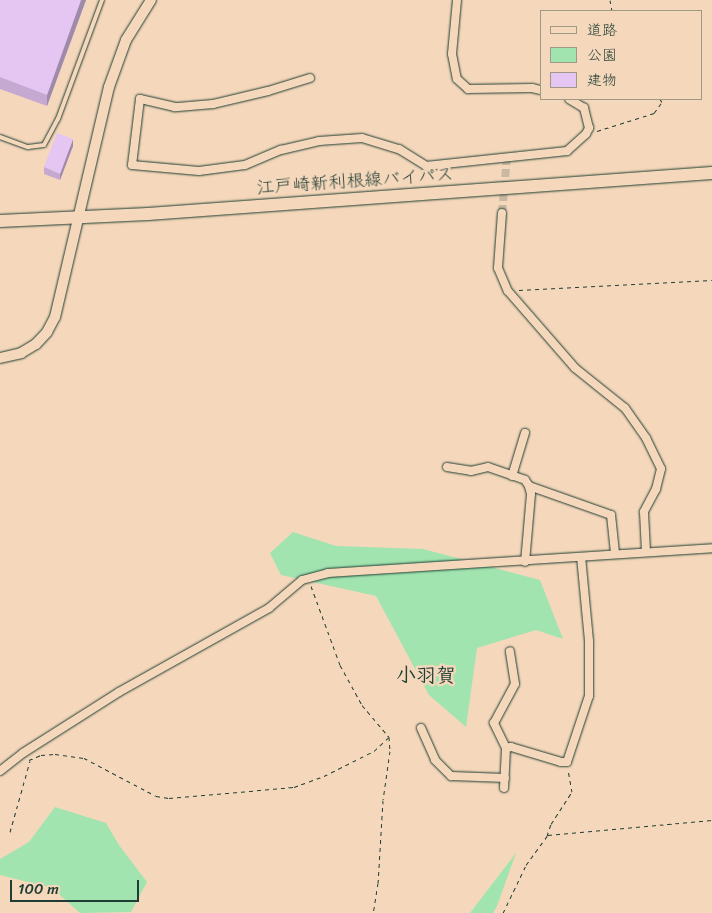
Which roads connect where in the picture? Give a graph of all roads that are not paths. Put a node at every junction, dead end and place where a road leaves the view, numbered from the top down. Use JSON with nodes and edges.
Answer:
{"nodes":[{"id":1,"x":102,"y":0,"type":"edge"},
{"id":2,"x":151,"y":0,"type":"edge"},
{"id":3,"x":457,"y":0,"type":"edge"},
{"id":4,"x":310,"y":78,"type":"dead end"},
{"id":5,"x":540,"y":90,"type":"edge"},
{"id":6,"x":571,"y":100,"type":"edge"},
{"id":7,"x":0,"y":137,"type":"edge"},
{"id":8,"x":712,"y":173,"type":"edge"},
{"id":9,"x":502,"y":213,"type":"tunnel mouth"},
{"id":10,"x":78,"y":219,"type":"junction"},
{"id":11,"x":0,"y":221,"type":"edge"},
{"id":12,"x":0,"y":358,"type":"edge"},
{"id":13,"x":525,"y":433,"type":"dead end"},
{"id":14,"x":448,"y":467,"type":"dead end"},
{"id":15,"x":512,"y":476,"type":"junction"},
{"id":16,"x":529,"y":486,"type":"junction"},
{"id":17,"x":712,"y":548,"type":"edge"},
{"id":18,"x":646,"y":552,"type":"junction"},
{"id":19,"x":615,"y":554,"type":"junction"},
{"id":20,"x":581,"y":557,"type":"junction"},
{"id":21,"x":525,"y":562,"type":"junction"},
{"id":22,"x":510,"y":651,"type":"dead end"},
{"id":23,"x":421,"y":728,"type":"dead end"},
{"id":24,"x":506,"y":748,"type":"junction"},
{"id":25,"x":0,"y":771,"type":"edge"},
{"id":26,"x":505,"y":778,"type":"junction"},
{"id":27,"x":504,"y":788,"type":"dead end"}],
"edges":[{"from":1,"to":7,"type":"lane"},
{"from":2,"to":10,"type":"street"},
{"from":3,"to":5,"type":"street"},
{"from":4,"to":6,"type":"street"},
{"from":8,"to":10,"type":"main road","name":"江戸崎新利根線バイパス"},
{"from":9,"to":18,"type":"street"},
{"from":10,"to":11,"type":"main road","name":"江戸崎新利根線バイパス"},
{"from":10,"to":12,"type":"street"},
{"from":13,"to":15,"type":"street"},
{"from":14,"to":15,"type":"street"},
{"from":15,"to":16,"type":"street"},
{"from":16,"to":19,"type":"street"},
{"from":16,"to":21,"type":"street"},
{"from":17,"to":18,"type":"street"},
{"from":18,"to":19,"type":"street"},
{"from":19,"to":20,"type":"street"},
{"from":20,"to":21,"type":"street"},
{"from":20,"to":24,"type":"street"},
{"from":21,"to":25,"type":"street"},
{"from":22,"to":24,"type":"street"},
{"from":23,"to":26,"type":"street"},
{"from":24,"to":26,"type":"street"},
{"from":26,"to":27,"type":"street"}]}
